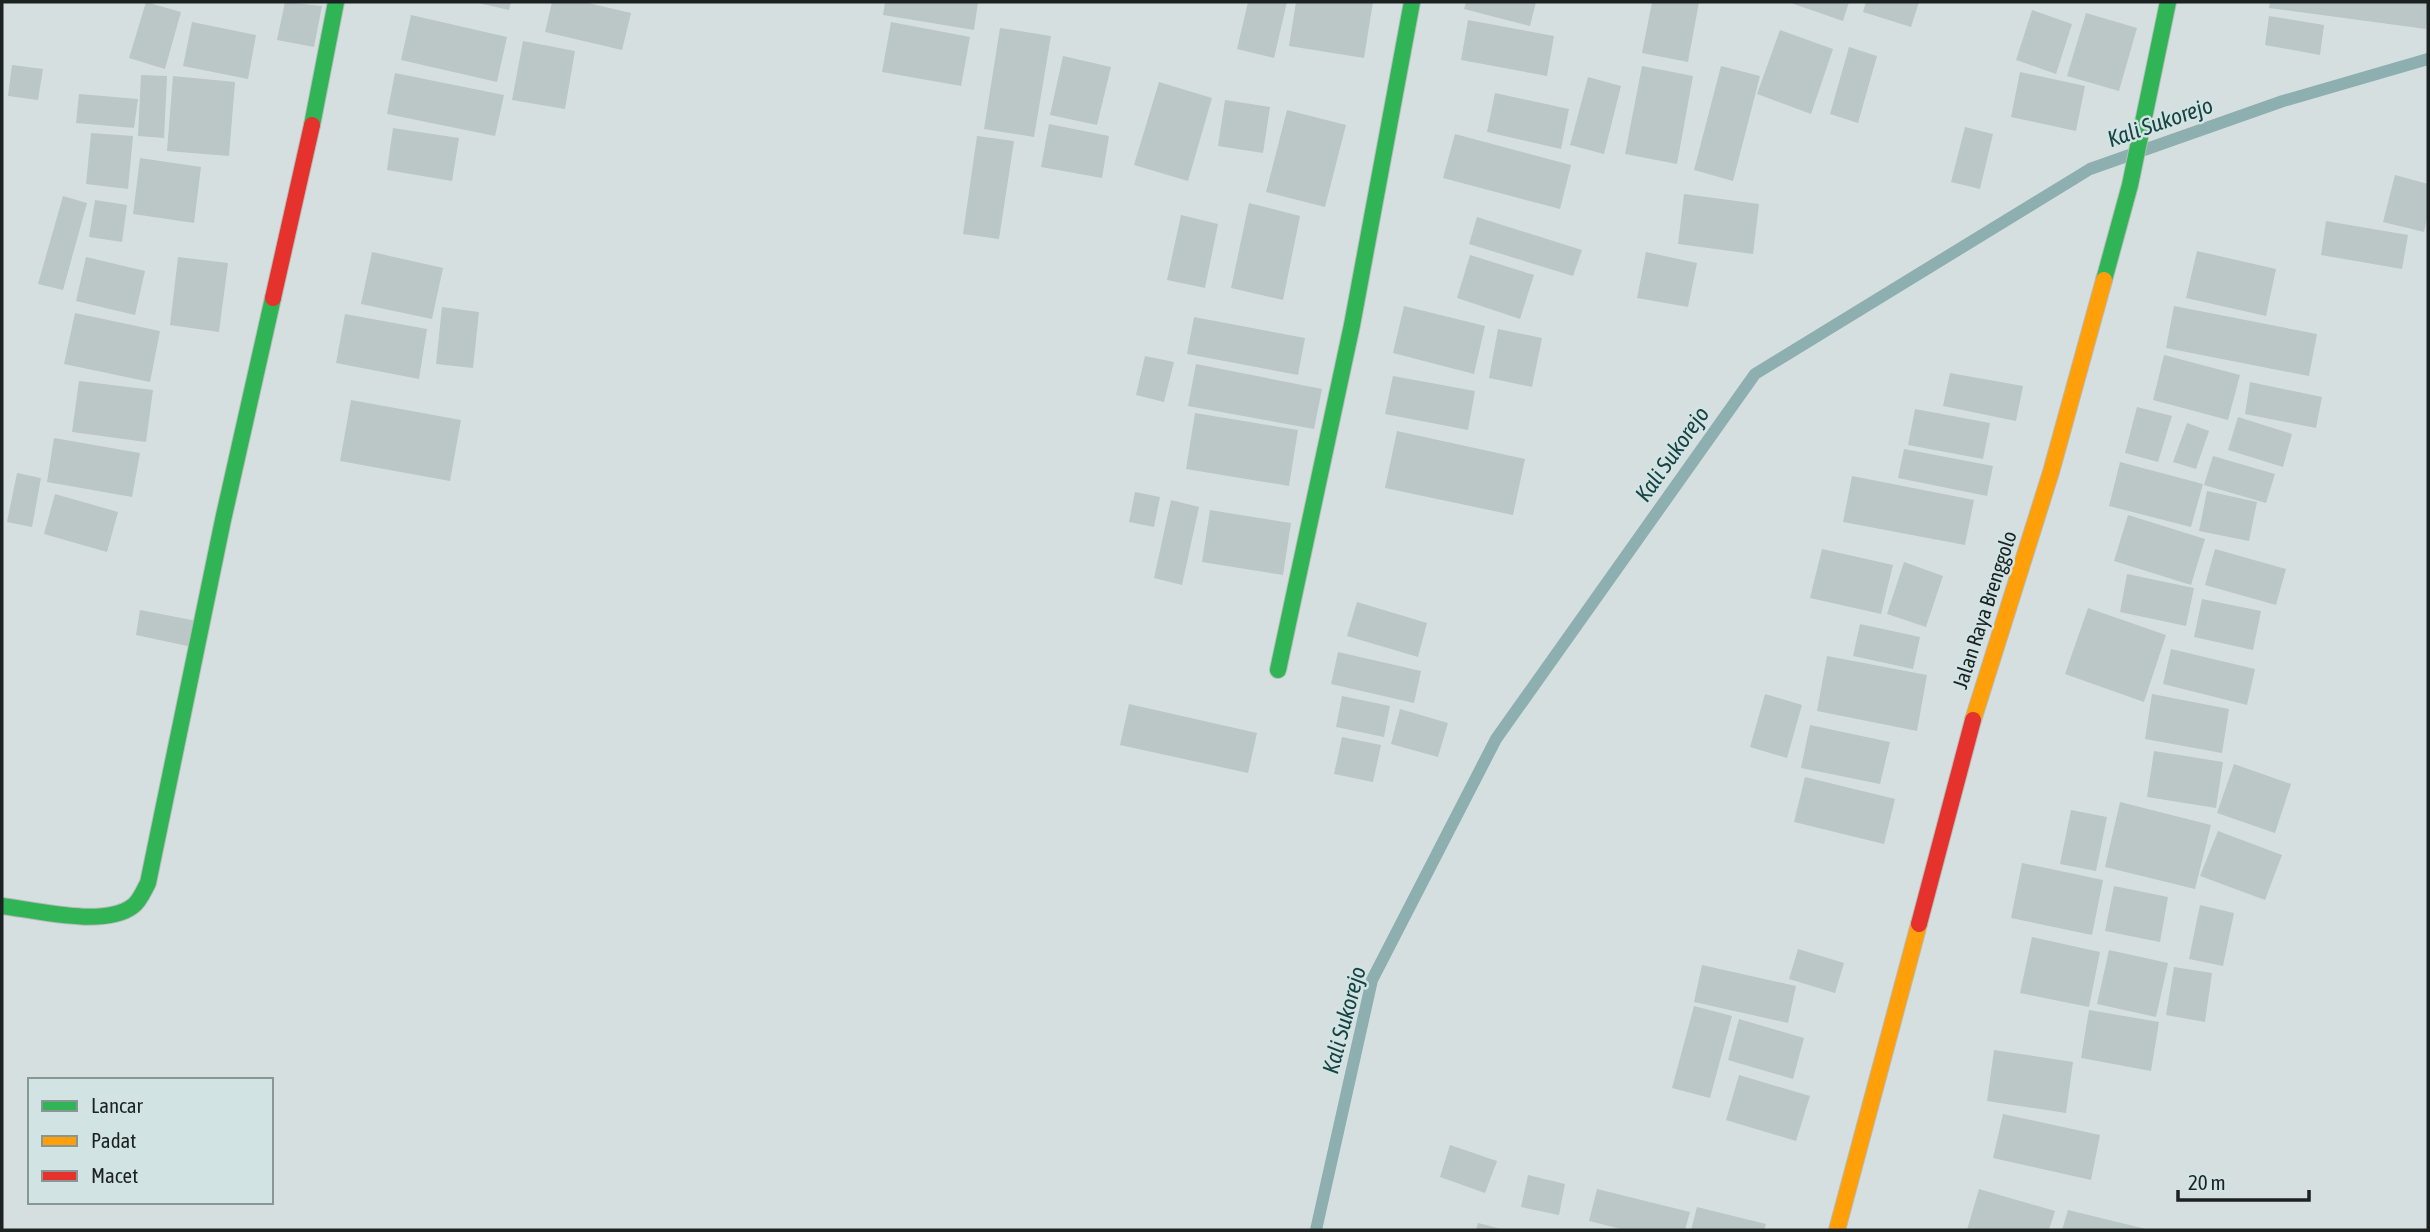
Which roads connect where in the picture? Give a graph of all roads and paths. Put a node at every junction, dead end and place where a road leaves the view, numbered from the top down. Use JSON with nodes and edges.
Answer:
{"nodes":[{"id":1,"x":335,"y":2,"type":"edge"},
{"id":2,"x":1412,"y":2,"type":"edge"},
{"id":3,"x":2168,"y":2,"type":"edge"},
{"id":4,"x":1278,"y":670,"type":"dead end"},
{"id":5,"x":2,"y":906,"type":"edge"},
{"id":6,"x":1837,"y":1230,"type":"edge"}],
"edges":[{"from":1,"to":5,"type":"street"},
{"from":2,"to":4,"type":"street"},
{"from":3,"to":6,"type":"street","name":"Jalan Raya Brenggolo"}]}
